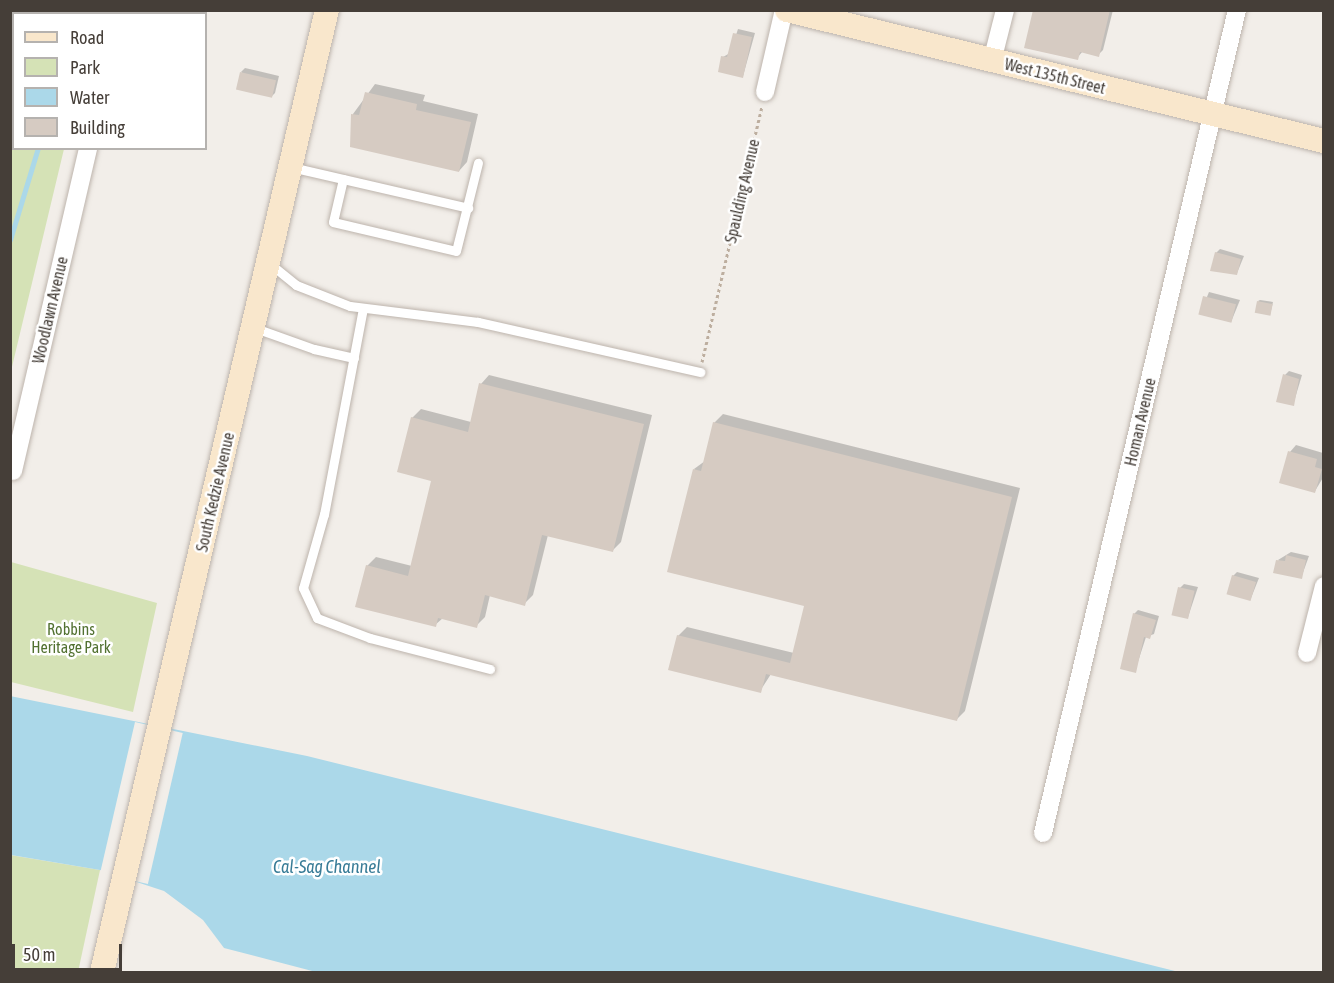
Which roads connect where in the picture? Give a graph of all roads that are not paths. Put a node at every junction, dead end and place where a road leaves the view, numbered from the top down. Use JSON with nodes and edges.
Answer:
{"nodes":[{"id":1,"x":327,"y":10,"type":"edge"},
{"id":2,"x":785,"y":10,"type":"edge"},
{"id":3,"x":1005,"y":10,"type":"edge"},
{"id":4,"x":1237,"y":10,"type":"edge"},
{"id":5,"x":992,"y":61,"type":"junction"},
{"id":6,"x":765,"y":92,"type":"road end"},
{"id":7,"x":1213,"y":114,"type":"junction"},
{"id":8,"x":1323,"y":141,"type":"edge"},
{"id":9,"x":88,"y":150,"type":"edge"},
{"id":10,"x":478,"y":163,"type":"dead end"},
{"id":11,"x":291,"y":167,"type":"junction"},
{"id":12,"x":343,"y":179,"type":"junction"},
{"id":13,"x":468,"y":208,"type":"junction"},
{"id":14,"x":269,"y":263,"type":"junction"},
{"id":15,"x":363,"y":308,"type":"junction"},
{"id":16,"x":255,"y":328,"type":"junction"},
{"id":17,"x":354,"y":358,"type":"junction"},
{"id":18,"x":700,"y":372,"type":"road end"},
{"id":19,"x":13,"y":471,"type":"dead end"},
{"id":20,"x":1323,"y":586,"type":"edge"},
{"id":21,"x":1307,"y":653,"type":"dead end"},
{"id":22,"x":490,"y":669,"type":"dead end"},
{"id":23,"x":1043,"y":833,"type":"dead end"},
{"id":24,"x":102,"y":972,"type":"edge"}],
"edges":[{"from":1,"to":11,"type":"main road","name":"South Kedzie Avenue"},
{"from":2,"to":5,"type":"main road","name":"West 135th Street"},
{"from":2,"to":6,"type":"street"},
{"from":3,"to":5,"type":"street"},
{"from":4,"to":7,"type":"street","name":"Homan Avenue"},
{"from":5,"to":7,"type":"main road","name":"West 135th Street"},
{"from":7,"to":8,"type":"main road","name":"West 135th Street"},
{"from":7,"to":23,"type":"street","name":"Homan Avenue"},
{"from":9,"to":19,"type":"street","name":"Woodlawn Avenue"},
{"from":10,"to":13,"type":"lane"},
{"from":11,"to":12,"type":"lane"},
{"from":11,"to":14,"type":"main road","name":"South Kedzie Avenue"},
{"from":12,"to":13,"type":"lane"},
{"from":12,"to":13,"type":"lane"},
{"from":14,"to":15,"type":"lane"},
{"from":14,"to":16,"type":"main road","name":"South Kedzie Avenue"},
{"from":15,"to":17,"type":"lane"},
{"from":15,"to":18,"type":"lane"},
{"from":16,"to":17,"type":"lane"},
{"from":16,"to":24,"type":"main road","name":"South Kedzie Avenue"},
{"from":17,"to":22,"type":"lane"},
{"from":20,"to":21,"type":"street"}]}
